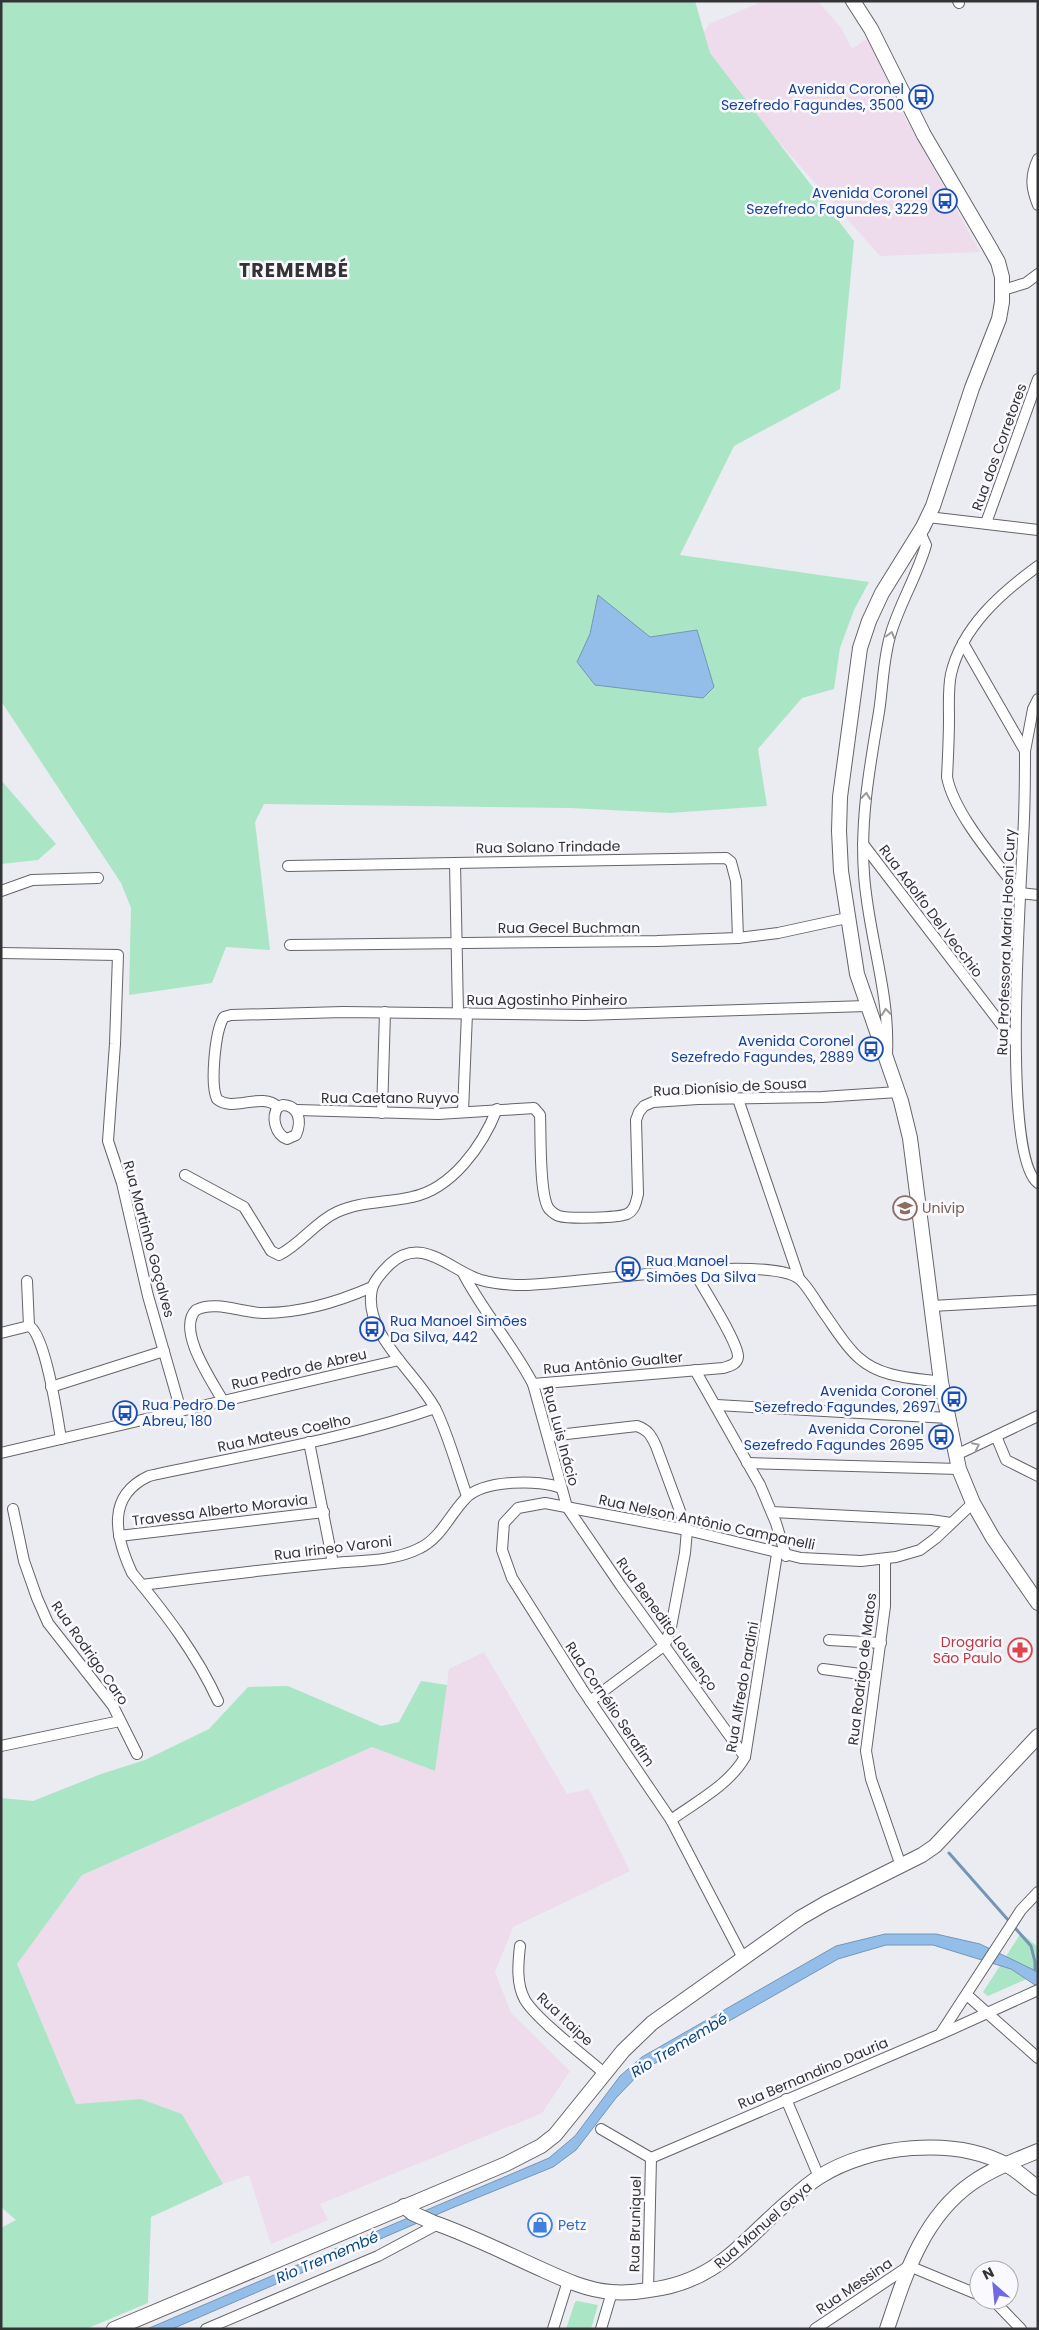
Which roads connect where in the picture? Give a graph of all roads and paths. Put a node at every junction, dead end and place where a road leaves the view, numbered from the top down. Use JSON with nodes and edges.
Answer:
{"nodes":[{"id":1,"x":854,"y":1,"type":"edge"},
{"id":2,"x":1038,"y":159,"type":"edge"},
{"id":3,"x":1038,"y":205,"type":"edge"},
{"id":4,"x":1038,"y":274,"type":"edge"},
{"id":5,"x":1003,"y":290,"type":"junction"},
{"id":6,"x":1038,"y":379,"type":"edge"},
{"id":7,"x":928,"y":517,"type":"junction"},
{"id":8,"x":986,"y":524,"type":"junction"},
{"id":9,"x":1038,"y":530,"type":"edge"},
{"id":10,"x":920,"y":532,"type":"junction"},
{"id":11,"x":1038,"y":566,"type":"edge"},
{"id":12,"x":964,"y":643,"type":"junction"},
{"id":13,"x":1038,"y":699,"type":"edge"},
{"id":14,"x":1025,"y":751,"type":"junction"},
{"id":15,"x":863,"y":844,"type":"junction"},
{"id":16,"x":455,"y":863,"type":"junction"},
{"id":17,"x":288,"y":866,"type":"dead end"},
{"id":18,"x":98,"y":878,"type":"dead end"},
{"id":19,"x":1,"y":891,"type":"edge"},
{"id":20,"x":1020,"y":893,"type":"junction"},
{"id":21,"x":1038,"y":895,"type":"edge"},
{"id":22,"x":847,"y":918,"type":"junction"},
{"id":23,"x":738,"y":938,"type":"junction"},
{"id":24,"x":458,"y":942,"type":"junction"},
{"id":25,"x":290,"y":945,"type":"dead end"},
{"id":26,"x":1,"y":953,"type":"edge"},
{"id":27,"x":866,"y":1006,"type":"junction"},
{"id":28,"x":385,"y":1012,"type":"junction"},
{"id":29,"x":463,"y":1013,"type":"junction"},
{"id":30,"x":1014,"y":1041,"type":"junction"},
{"id":31,"x":887,"y":1061,"type":"junction"},
{"id":32,"x":898,"y":1092,"type":"junction"},
{"id":33,"x":738,"y":1099,"type":"junction"},
{"id":34,"x":278,"y":1106,"type":"junction"},
{"id":35,"x":497,"y":1109,"type":"junction"},
{"id":36,"x":297,"y":1110,"type":"junction"},
{"id":37,"x":463,"y":1112,"type":"junction"},
{"id":38,"x":382,"y":1113,"type":"junction"},
{"id":39,"x":540,"y":1115,"type":"joint"},
{"id":40,"x":185,"y":1175,"type":"dead end"},
{"id":41,"x":1038,"y":1183,"type":"edge"},
{"id":42,"x":694,"y":1271,"type":"junction"},
{"id":43,"x":463,"y":1273,"type":"junction"},
{"id":44,"x":799,"y":1278,"type":"junction"},
{"id":45,"x":27,"y":1281,"type":"dead end"},
{"id":46,"x":372,"y":1287,"type":"junction"},
{"id":47,"x":1038,"y":1300,"type":"edge"},
{"id":48,"x":932,"y":1306,"type":"junction"},
{"id":49,"x":29,"y":1326,"type":"junction"},
{"id":50,"x":1,"y":1333,"type":"edge"},
{"id":51,"x":164,"y":1351,"type":"junction"},
{"id":52,"x":399,"y":1360,"type":"junction"},
{"id":53,"x":695,"y":1370,"type":"junction"},
{"id":54,"x":942,"y":1382,"type":"junction"},
{"id":55,"x":533,"y":1384,"type":"junction"},
{"id":56,"x":51,"y":1387,"type":"junction"},
{"id":57,"x":223,"y":1401,"type":"junction"},
{"id":58,"x":717,"y":1405,"type":"junction"},
{"id":59,"x":435,"y":1408,"type":"junction"},
{"id":60,"x":181,"y":1411,"type":"junction"},
{"id":61,"x":1038,"y":1416,"type":"edge"},
{"id":62,"x":948,"y":1418,"type":"junction"},
{"id":63,"x":549,"y":1436,"type":"junction"},
{"id":64,"x":996,"y":1436,"type":"junction"},
{"id":65,"x":61,"y":1439,"type":"junction"},
{"id":66,"x":309,"y":1442,"type":"junction"},
{"id":67,"x":1,"y":1453,"type":"edge"},
{"id":68,"x":956,"y":1455,"type":"junction"},
{"id":69,"x":747,"y":1463,"type":"junction"},
{"id":70,"x":959,"y":1469,"type":"junction"},
{"id":71,"x":1038,"y":1476,"type":"edge"},
{"id":72,"x":561,"y":1488,"type":"junction"},
{"id":73,"x":467,"y":1496,"type":"junction"},
{"id":74,"x":973,"y":1504,"type":"junction"},
{"id":75,"x":567,"y":1507,"type":"junction"},
{"id":76,"x":13,"y":1509,"type":"dead end"},
{"id":77,"x":324,"y":1512,"type":"junction"},
{"id":78,"x":772,"y":1512,"type":"junction"},
{"id":79,"x":951,"y":1523,"type":"junction"},
{"id":80,"x":687,"y":1530,"type":"junction"},
{"id":81,"x":119,"y":1536,"type":"junction"},
{"id":82,"x":782,"y":1555,"type":"junction"},
{"id":83,"x":885,"y":1559,"type":"junction"},
{"id":84,"x":333,"y":1563,"type":"junction"},
{"id":85,"x":142,"y":1585,"type":"junction"},
{"id":86,"x":1038,"y":1603,"type":"edge"},
{"id":87,"x":829,"y":1640,"type":"dead end"},
{"id":88,"x":881,"y":1643,"type":"junction"},
{"id":89,"x":665,"y":1645,"type":"junction"},
{"id":90,"x":823,"y":1669,"type":"dead end"},
{"id":91,"x":875,"y":1676,"type":"junction"},
{"id":92,"x":218,"y":1701,"type":"dead end"},
{"id":93,"x":590,"y":1701,"type":"junction"},
{"id":94,"x":120,"y":1720,"type":"junction"},
{"id":95,"x":1038,"y":1736,"type":"edge"},
{"id":96,"x":1,"y":1746,"type":"edge"},
{"id":97,"x":137,"y":1754,"type":"dead end"},
{"id":98,"x":745,"y":1757,"type":"junction"},
{"id":99,"x":670,"y":1820,"type":"junction"},
{"id":100,"x":901,"y":1866,"type":"junction"},
{"id":101,"x":1038,"y":1892,"type":"edge"},
{"id":102,"x":520,"y":1946,"type":"dead end"},
{"id":103,"x":743,"y":1958,"type":"junction"},
{"id":104,"x":970,"y":1991,"type":"junction"},
{"id":105,"x":1034,"y":1992,"type":"edge"},
{"id":106,"x":989,"y":2013,"type":"junction"},
{"id":107,"x":941,"y":2034,"type":"junction"},
{"id":108,"x":1038,"y":2058,"type":"edge"},
{"id":109,"x":605,"y":2074,"type":"junction"},
{"id":110,"x":786,"y":2100,"type":"junction"},
{"id":111,"x":601,"y":2129,"type":"dead end"},
{"id":112,"x":1038,"y":2151,"type":"edge"},
{"id":113,"x":651,"y":2158,"type":"junction"},
{"id":114,"x":1008,"y":2165,"type":"junction"},
{"id":115,"x":819,"y":2177,"type":"junction"},
{"id":116,"x":1038,"y":2188,"type":"edge"},
{"id":117,"x":408,"y":2210,"type":"junction"},
{"id":118,"x":435,"y":2223,"type":"junction"},
{"id":119,"x":909,"y":2266,"type":"junction"},
{"id":120,"x":568,"y":2281,"type":"junction"},
{"id":121,"x":648,"y":2290,"type":"junction"},
{"id":122,"x":969,"y":2291,"type":"edge"},
{"id":123,"x":612,"y":2292,"type":"junction"},
{"id":124,"x":1003,"y":2310,"type":"edge"},
{"id":125,"x":114,"y":2329,"type":"edge"},
{"id":126,"x":206,"y":2329,"type":"edge"},
{"id":127,"x":553,"y":2329,"type":"edge"},
{"id":128,"x":601,"y":2329,"type":"edge"},
{"id":129,"x":815,"y":2329,"type":"edge"},
{"id":130,"x":887,"y":2329,"type":"edge"},
{"id":131,"x":1021,"y":2329,"type":"edge"}],
"edges":[{"from":1,"to":5,"type":"main road"},
{"from":2,"to":3,"type":"street"},
{"from":4,"to":5,"type":"street"},
{"from":5,"to":7,"type":"main road"},
{"from":6,"to":8,"type":"street","name":"Rua dos Corretores"},
{"from":7,"to":8,"type":"street"},
{"from":7,"to":10,"type":"main road"},
{"from":8,"to":9,"type":"street"},
{"from":15,"to":10,"type":"street","one_way":true},
{"from":10,"to":22,"type":"main road"},
{"from":11,"to":12,"type":"street"},
{"from":12,"to":14,"type":"street"},
{"from":12,"to":20,"type":"street"},
{"from":13,"to":14,"type":"street","name":"Rua Professora Maria Hosni Cury"},
{"from":14,"to":20,"type":"street","name":"Rua Professora Maria Hosni Cury"},
{"from":15,"to":30,"type":"street","name":"Rua Adolfo Del Vecchio"},
{"from":31,"to":15,"type":"street","one_way":true},
{"from":16,"to":17,"type":"street","name":"Rua Solano Trindade"},
{"from":16,"to":23,"type":"street","name":"Rua Solano Trindade"},
{"from":16,"to":24,"type":"street"},
{"from":18,"to":19,"type":"street"},
{"from":20,"to":21,"type":"street"},
{"from":20,"to":30,"type":"street","name":"Rua Professora Maria Hosni Cury"},
{"from":22,"to":23,"type":"street","name":"Rua Gecel Buchman"},
{"from":22,"to":27,"type":"main road"},
{"from":23,"to":24,"type":"street","name":"Rua Gecel Buchman"},
{"from":24,"to":25,"type":"street","name":"Rua Gecel Buchman"},
{"from":24,"to":29,"type":"street"},
{"from":26,"to":51,"type":"street","name":"Rua Martinho Goçalves"},
{"from":27,"to":29,"type":"street","name":"Rua Agostinho Pinheiro"},
{"from":27,"to":31,"type":"main road"},
{"from":28,"to":29,"type":"street","name":"Rua Agostinho Pinheiro"},
{"from":28,"to":34,"type":"street","name":"Rua Agostinho Pinheiro"},
{"from":28,"to":38,"type":"street"},
{"from":29,"to":37,"type":"street"},
{"from":30,"to":41,"type":"street","name":"Rua Professora Maria Hosni Cury"},
{"from":31,"to":32,"type":"main road"},
{"from":32,"to":33,"type":"street","name":"Rua Dionísio de Sousa"},
{"from":32,"to":48,"type":"main road"},
{"from":33,"to":39,"type":"street","name":"Rua Dionísio de Sousa"},
{"from":33,"to":44,"type":"street"},
{"from":34,"to":36,"type":"street"},
{"from":34,"to":36,"type":"street"},
{"from":35,"to":37,"type":"street","name":"Rua Caetano Ruyvo"},
{"from":35,"to":39,"type":"street","name":"Rua Caetano Ruyvo"},
{"from":35,"to":40,"type":"street"},
{"from":36,"to":38,"type":"street","name":"Rua Caetano Ruyvo"},
{"from":37,"to":38,"type":"street","name":"Rua Caetano Ruyvo"},
{"from":42,"to":43,"type":"street"},
{"from":42,"to":44,"type":"street"},
{"from":42,"to":53,"type":"street","name":"Rua Antônio Gualter"},
{"from":43,"to":46,"type":"street"},
{"from":43,"to":55,"type":"street","name":"Rua Luis Inácio"},
{"from":44,"to":54,"type":"street"},
{"from":45,"to":49,"type":"street"},
{"from":46,"to":52,"type":"street"},
{"from":46,"to":57,"type":"street"},
{"from":47,"to":48,"type":"street"},
{"from":48,"to":54,"type":"main road"},
{"from":49,"to":50,"type":"street"},
{"from":49,"to":56,"type":"street"},
{"from":51,"to":56,"type":"street"},
{"from":51,"to":60,"type":"street","name":"Rua Martinho Goçalves"},
{"from":52,"to":57,"type":"street","name":"Rua Pedro de Abreu"},
{"from":52,"to":59,"type":"street"},
{"from":53,"to":55,"type":"street","name":"Rua Antônio Gualter"},
{"from":53,"to":58,"type":"street"},
{"from":54,"to":62,"type":"main road"},
{"from":55,"to":63,"type":"street","name":"Rua Luis Inácio"},
{"from":56,"to":65,"type":"street"},
{"from":57,"to":60,"type":"street","name":"Rua Pedro de Abreu"},
{"from":58,"to":62,"type":"street"},
{"from":58,"to":69,"type":"street"},
{"from":59,"to":66,"type":"street","name":"Rua Mateus Coelho"},
{"from":59,"to":73,"type":"street"},
{"from":60,"to":65,"type":"street","name":"Rua Pedro de Abreu"},
{"from":61,"to":64,"type":"street"},
{"from":62,"to":68,"type":"main road"},
{"from":63,"to":72,"type":"street","name":"Rua Luis Inácio"},
{"from":63,"to":80,"type":"street"},
{"from":68,"to":64,"type":"street","one_way":true},
{"from":64,"to":71,"type":"street"},
{"from":65,"to":67,"type":"street","name":"Rua Pedro de Abreu"},
{"from":66,"to":77,"type":"street"},
{"from":66,"to":81,"type":"street","name":"Rua Mateus Coelho"},
{"from":68,"to":70,"type":"main road"},
{"from":69,"to":70,"type":"street"},
{"from":69,"to":78,"type":"street"},
{"from":70,"to":74,"type":"main road"},
{"from":72,"to":73,"type":"street"},
{"from":72,"to":75,"type":"street","name":"Rua Luis Inácio"},
{"from":73,"to":84,"type":"street","name":"Rua Irineo Varoni"},
{"from":74,"to":79,"type":"street","name":"Rua Nelson Antônio Campanelli"},
{"from":74,"to":86,"type":"main road"},
{"from":75,"to":80,"type":"street","name":"Rua Nelson Antônio Campanelli"},
{"from":75,"to":89,"type":"street","name":"Rua Benedito Lourenço"},
{"from":75,"to":93,"type":"street","name":"Rua Cornélio Serafim"},
{"from":76,"to":94,"type":"street","name":"Rua Rodrigo Caro"},
{"from":77,"to":81,"type":"street","name":"Travessa Alberto Moravia"},
{"from":77,"to":84,"type":"street"},
{"from":78,"to":79,"type":"street"},
{"from":78,"to":82,"type":"street"},
{"from":79,"to":83,"type":"street","name":"Rua Nelson Antônio Campanelli"},
{"from":80,"to":82,"type":"street","name":"Rua Nelson Antônio Campanelli"},
{"from":80,"to":89,"type":"street"},
{"from":81,"to":85,"type":"street"},
{"from":82,"to":83,"type":"street","name":"Rua Nelson Antônio Campanelli"},
{"from":82,"to":98,"type":"street","name":"Rua Alfredo Pardini"},
{"from":83,"to":88,"type":"street","name":"Rua Rodrigo de Matos"},
{"from":84,"to":85,"type":"street","name":"Rua Irineo Varoni"},
{"from":85,"to":92,"type":"street"},
{"from":87,"to":88,"type":"street"},
{"from":88,"to":91,"type":"street","name":"Rua Rodrigo de Matos"},
{"from":89,"to":93,"type":"street"},
{"from":89,"to":98,"type":"street","name":"Rua Benedito Lourenço"},
{"from":90,"to":91,"type":"street"},
{"from":91,"to":100,"type":"street","name":"Rua Rodrigo de Matos"},
{"from":93,"to":99,"type":"street","name":"Rua Cornélio Serafim"},
{"from":94,"to":96,"type":"street"},
{"from":94,"to":97,"type":"street","name":"Rua Rodrigo Caro"},
{"from":95,"to":100,"type":"main road"},
{"from":98,"to":99,"type":"street","name":"Rua Alfredo Pardini"},
{"from":99,"to":103,"type":"street","name":"Rua Cornélio Serafim"},
{"from":100,"to":103,"type":"main road"},
{"from":101,"to":104,"type":"street"},
{"from":102,"to":109,"type":"street","name":"Rua Itaipe"},
{"from":103,"to":109,"type":"main road"},
{"from":104,"to":106,"type":"street"},
{"from":104,"to":107,"type":"street"},
{"from":105,"to":106,"type":"street","name":"Rua Bernandino Dauria"},
{"from":106,"to":107,"type":"street","name":"Rua Bernandino Dauria"},
{"from":106,"to":108,"type":"street"},
{"from":107,"to":110,"type":"street","name":"Rua Bernandino Dauria"},
{"from":109,"to":117,"type":"main road"},
{"from":110,"to":113,"type":"street","name":"Rua Bernandino Dauria"},
{"from":110,"to":115,"type":"street"},
{"from":111,"to":113,"type":"street"},
{"from":112,"to":114,"type":"main road"},
{"from":113,"to":121,"type":"street","name":"Rua Bruniquel"},
{"from":114,"to":115,"type":"main road","name":"Rua Manuel Gaya"},
{"from":114,"to":116,"type":"main road","name":"Rua Manuel Gaya"},
{"from":114,"to":119,"type":"main road"},
{"from":115,"to":121,"type":"main road","name":"Rua Manuel Gaya"},
{"from":117,"to":118,"type":"main road","name":"Rua Manuel Gaya"},
{"from":117,"to":125,"type":"main road"},
{"from":118,"to":120,"type":"main road","name":"Rua Manuel Gaya"},
{"from":118,"to":126,"type":"street"},
{"from":119,"to":122,"type":"street"},
{"from":119,"to":129,"type":"street","name":"Rua Messina"},
{"from":119,"to":130,"type":"main road"},
{"from":120,"to":123,"type":"main road","name":"Rua Manuel Gaya"},
{"from":120,"to":127,"type":"street"},
{"from":121,"to":123,"type":"main road","name":"Rua Manuel Gaya"},
{"from":123,"to":128,"type":"street"},
{"from":124,"to":131,"type":"street"}]}
